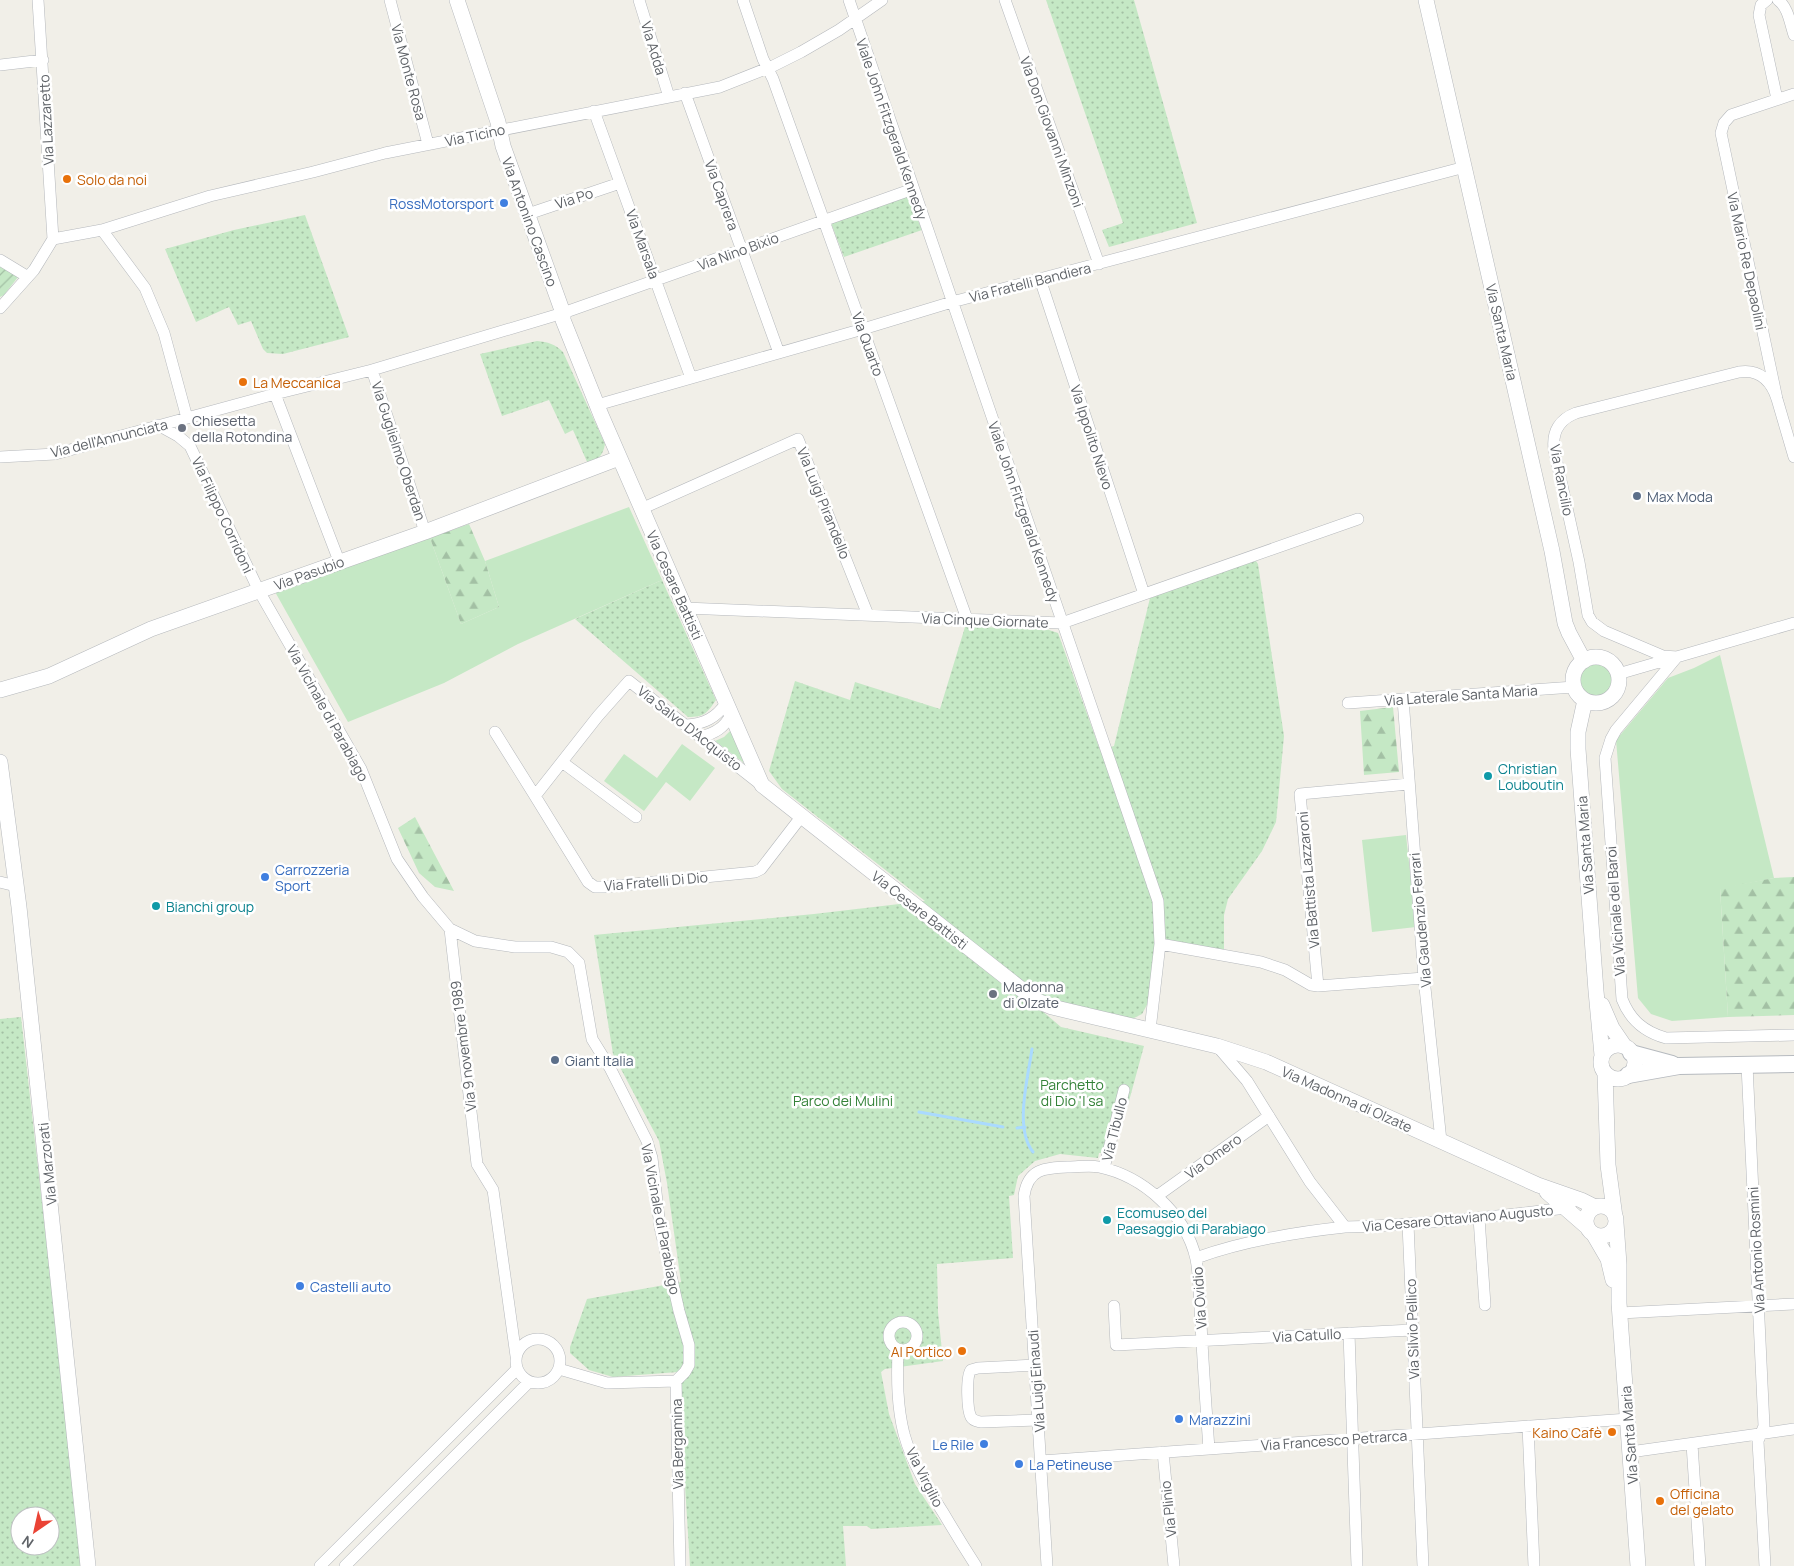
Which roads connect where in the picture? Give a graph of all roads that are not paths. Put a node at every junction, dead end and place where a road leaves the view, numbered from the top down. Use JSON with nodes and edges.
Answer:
{"nodes":[{"id":1,"x":38,"y":0,"type":"edge"},
{"id":2,"x":390,"y":0,"type":"edge"},
{"id":3,"x":457,"y":0,"type":"edge"},
{"id":4,"x":639,"y":0,"type":"edge"},
{"id":5,"x":743,"y":0,"type":"edge"},
{"id":6,"x":849,"y":0,"type":"edge"},
{"id":7,"x":882,"y":0,"type":"edge"},
{"id":8,"x":1005,"y":0,"type":"edge"},
{"id":9,"x":1426,"y":0,"type":"edge"},
{"id":10,"x":1767,"y":0,"type":"edge"},
{"id":11,"x":1778,"y":0,"type":"edge"},
{"id":12,"x":855,"y":20,"type":"junction"},
{"id":13,"x":1794,"y":35,"type":"edge"},
{"id":14,"x":43,"y":60,"type":"junction"},
{"id":15,"x":0,"y":65,"type":"edge"},
{"id":16,"x":768,"y":68,"type":"junction"},
{"id":17,"x":685,"y":93,"type":"junction"},
{"id":18,"x":1794,"y":94,"type":"edge"},
{"id":19,"x":669,"y":96,"type":"junction"},
{"id":20,"x":1777,"y":99,"type":"junction"},
{"id":21,"x":594,"y":111,"type":"junction"},
{"id":22,"x":500,"y":129,"type":"junction"},
{"id":23,"x":428,"y":144,"type":"junction"},
{"id":24,"x":1465,"y":167,"type":"junction"},
{"id":25,"x":620,"y":183,"type":"junction"},
{"id":26,"x":913,"y":189,"type":"junction"},
{"id":27,"x":528,"y":214,"type":"junction"},
{"id":28,"x":824,"y":220,"type":"junction"},
{"id":29,"x":102,"y":230,"type":"junction"},
{"id":30,"x":53,"y":240,"type":"junction"},
{"id":31,"x":742,"y":250,"type":"junction"},
{"id":32,"x":0,"y":260,"type":"edge"},
{"id":33,"x":1099,"y":264,"type":"junction"},
{"id":34,"x":28,"y":277,"type":"junction"},
{"id":35,"x":1040,"y":279,"type":"junction"},
{"id":36,"x":656,"y":280,"type":"junction"},
{"id":37,"x":952,"y":302,"type":"junction"},
{"id":38,"x":0,"y":308,"type":"edge"},
{"id":39,"x":563,"y":313,"type":"junction"},
{"id":40,"x":863,"y":329,"type":"junction"},
{"id":41,"x":779,"y":353,"type":"junction"},
{"id":42,"x":372,"y":370,"type":"junction"},
{"id":43,"x":691,"y":378,"type":"junction"},
{"id":44,"x":276,"y":394,"type":"junction"},
{"id":45,"x":1777,"y":399,"type":"junction"},
{"id":46,"x":597,"y":404,"type":"junction"},
{"id":47,"x":187,"y":418,"type":"junction"},
{"id":48,"x":158,"y":426,"type":"junction"},
{"id":49,"x":0,"y":457,"type":"edge"},
{"id":50,"x":1794,"y":457,"type":"edge"},
{"id":51,"x":619,"y":458,"type":"junction"},
{"id":52,"x":641,"y":508,"type":"junction"},
{"id":53,"x":1358,"y":519,"type":"dead end"},
{"id":54,"x":425,"y":532,"type":"junction"},
{"id":55,"x":339,"y":561,"type":"junction"},
{"id":56,"x":259,"y":591,"type":"junction"},
{"id":57,"x":1144,"y":594,"type":"junction"},
{"id":58,"x":684,"y":608,"type":"junction"},
{"id":59,"x":868,"y":615,"type":"junction"},
{"id":60,"x":967,"y":619,"type":"junction"},
{"id":61,"x":1062,"y":623,"type":"junction"},
{"id":62,"x":1794,"y":623,"type":"edge"},
{"id":63,"x":1677,"y":657,"type":"junction"},
{"id":64,"x":1584,"y":661,"type":"junction"},
{"id":65,"x":1618,"y":674,"type":"junction"},
{"id":66,"x":1574,"y":687,"type":"junction"},
{"id":67,"x":0,"y":690,"type":"edge"},
{"id":68,"x":1402,"y":699,"type":"junction"},
{"id":69,"x":1585,"y":700,"type":"junction"},
{"id":70,"x":1348,"y":703,"type":"dead end"},
{"id":71,"x":729,"y":709,"type":"junction"},
{"id":72,"x":686,"y":725,"type":"junction"},
{"id":73,"x":495,"y":732,"type":"dead end"},
{"id":74,"x":701,"y":737,"type":"junction"},
{"id":75,"x":0,"y":762,"type":"edge"},
{"id":76,"x":562,"y":762,"type":"junction"},
{"id":77,"x":1409,"y":784,"type":"junction"},
{"id":78,"x":762,"y":785,"type":"junction"},
{"id":79,"x":535,"y":796,"type":"junction"},
{"id":80,"x":636,"y":817,"type":"dead end"},
{"id":81,"x":801,"y":817,"type":"junction"},
{"id":82,"x":0,"y":882,"type":"edge"},
{"id":83,"x":16,"y":886,"type":"junction"},
{"id":84,"x":450,"y":929,"type":"junction"},
{"id":85,"x":1160,"y":944,"type":"junction"},
{"id":86,"x":1424,"y":978,"type":"junction"},
{"id":87,"x":1318,"y":986,"type":"junction"},
{"id":88,"x":1596,"y":991,"type":"junction"},
{"id":89,"x":1150,"y":1030,"type":"junction"},
{"id":90,"x":1794,"y":1034,"type":"edge"},
{"id":91,"x":1218,"y":1046,"type":"junction"},
{"id":92,"x":1628,"y":1050,"type":"junction"},
{"id":93,"x":1602,"y":1054,"type":"junction"},
{"id":94,"x":1794,"y":1064,"type":"edge"},
{"id":95,"x":1747,"y":1065,"type":"junction"},
{"id":96,"x":1679,"y":1066,"type":"junction"},
{"id":97,"x":1605,"y":1073,"type":"junction"},
{"id":98,"x":1624,"y":1077,"type":"junction"},
{"id":99,"x":1124,"y":1090,"type":"dead end"},
{"id":100,"x":1605,"y":1112,"type":"junction"},
{"id":101,"x":1269,"y":1116,"type":"junction"},
{"id":102,"x":1441,"y":1141,"type":"junction"},
{"id":103,"x":1608,"y":1165,"type":"junction"},
{"id":104,"x":1104,"y":1168,"type":"junction"},
{"id":105,"x":1538,"y":1185,"type":"junction"},
{"id":106,"x":1024,"y":1196,"type":"joint"},
{"id":107,"x":1157,"y":1196,"type":"junction"},
{"id":108,"x":1591,"y":1204,"type":"junction"},
{"id":109,"x":1566,"y":1208,"type":"junction"},
{"id":110,"x":1479,"y":1218,"type":"junction"},
{"id":111,"x":1616,"y":1220,"type":"junction"},
{"id":112,"x":1408,"y":1224,"type":"junction"},
{"id":113,"x":1345,"y":1227,"type":"junction"},
{"id":114,"x":1590,"y":1230,"type":"junction"},
{"id":115,"x":1196,"y":1258,"type":"junction"},
{"id":116,"x":1794,"y":1304,"type":"edge"},
{"id":117,"x":1486,"y":1305,"type":"dead end"},
{"id":118,"x":1759,"y":1305,"type":"junction"},
{"id":119,"x":1114,"y":1306,"type":"dead end"},
{"id":120,"x":1619,"y":1308,"type":"junction"},
{"id":121,"x":1412,"y":1330,"type":"junction"},
{"id":122,"x":1349,"y":1333,"type":"junction"},
{"id":123,"x":1202,"y":1341,"type":"junction"},
{"id":124,"x":898,"y":1350,"type":"dead end"},
{"id":125,"x":516,"y":1356,"type":"junction"},
{"id":126,"x":1035,"y":1365,"type":"junction"},
{"id":127,"x":559,"y":1368,"type":"junction"},
{"id":128,"x":517,"y":1369,"type":"junction"},
{"id":129,"x":676,"y":1381,"type":"junction"},
{"id":130,"x":529,"y":1382,"type":"junction"},
{"id":131,"x":1628,"y":1419,"type":"junction"},
{"id":132,"x":1038,"y":1420,"type":"junction"},
{"id":133,"x":1528,"y":1426,"type":"junction"},
{"id":134,"x":1794,"y":1429,"type":"edge"},
{"id":135,"x":1416,"y":1434,"type":"junction"},
{"id":136,"x":1761,"y":1434,"type":"junction"},
{"id":137,"x":1352,"y":1439,"type":"junction"},
{"id":138,"x":1692,"y":1444,"type":"junction"},
{"id":139,"x":1209,"y":1449,"type":"junction"},
{"id":140,"x":1163,"y":1452,"type":"junction"},
{"id":141,"x":1630,"y":1452,"type":"junction"},
{"id":142,"x":1041,"y":1461,"type":"junction"},
{"id":143,"x":976,"y":1565,"type":"edge"},
{"id":144,"x":88,"y":1566,"type":"edge"},
{"id":145,"x":320,"y":1566,"type":"edge"},
{"id":146,"x":344,"y":1566,"type":"edge"},
{"id":147,"x":680,"y":1566,"type":"edge"},
{"id":148,"x":1048,"y":1566,"type":"edge"},
{"id":149,"x":1174,"y":1566,"type":"edge"},
{"id":150,"x":1357,"y":1566,"type":"edge"},
{"id":151,"x":1423,"y":1566,"type":"edge"},
{"id":152,"x":1534,"y":1566,"type":"edge"},
{"id":153,"x":1638,"y":1566,"type":"edge"},
{"id":154,"x":1700,"y":1566,"type":"edge"},
{"id":155,"x":1765,"y":1566,"type":"edge"}],
"edges":[{"from":1,"to":14,"type":"street","name":"Via Lazzaretto"},
{"from":2,"to":23,"type":"street","name":"Via Monte Rosa"},
{"from":3,"to":22,"type":"street","name":"Via Antonino Cascino"},
{"from":4,"to":19,"type":"street","name":"Via Adda"},
{"from":5,"to":16,"type":"street","name":"Via Quarto"},
{"from":6,"to":12,"type":"street","name":"Viale John Fitzgerald Kennedy"},
{"from":7,"to":12,"type":"street","name":"Via Ticino"},
{"from":8,"to":33,"type":"street","name":"Via Don Giovanni Minzoni"},
{"from":9,"to":24,"type":"street","name":"Via Santa Maria"},
{"from":10,"to":20,"type":"street"},
{"from":11,"to":13,"type":"street"},
{"from":12,"to":16,"type":"street","name":"Via Ticino"},
{"from":12,"to":26,"type":"street","name":"Viale John Fitzgerald Kennedy"},
{"from":14,"to":15,"type":"street"},
{"from":14,"to":30,"type":"street","name":"Via Lazzaretto"},
{"from":16,"to":17,"type":"street","name":"Via Ticino"},
{"from":16,"to":28,"type":"street","name":"Via Quarto"},
{"from":17,"to":19,"type":"street","name":"Via Ticino"},
{"from":17,"to":31,"type":"street","name":"Via Caprera"},
{"from":18,"to":20,"type":"street","name":"Via Mario Re Depaolini"},
{"from":19,"to":21,"type":"street","name":"Via Ticino"},
{"from":20,"to":45,"type":"street","name":"Via Mario Re Depaolini"},
{"from":21,"to":22,"type":"street","name":"Via Ticino"},
{"from":21,"to":25,"type":"street","name":"Via Marsala"},
{"from":22,"to":23,"type":"street","name":"Via Ticino"},
{"from":22,"to":27,"type":"street","name":"Via Antonino Cascino"},
{"from":23,"to":29,"type":"street","name":"Via Ticino"},
{"from":24,"to":33,"type":"street","name":"Via Fratelli Bandiera"},
{"from":24,"to":64,"type":"street","name":"Via Santa Maria"},
{"from":25,"to":27,"type":"street","name":"Via Po"},
{"from":25,"to":36,"type":"street","name":"Via Marsala"},
{"from":26,"to":28,"type":"street","name":"Via Nino Bixio"},
{"from":26,"to":37,"type":"street","name":"Viale John Fitzgerald Kennedy"},
{"from":27,"to":39,"type":"street","name":"Via Antonino Cascino"},
{"from":28,"to":31,"type":"street","name":"Via Nino Bixio"},
{"from":28,"to":40,"type":"street","name":"Via Quarto"},
{"from":29,"to":30,"type":"street","name":"Via Ticino"},
{"from":29,"to":47,"type":"street"},
{"from":30,"to":34,"type":"street"},
{"from":31,"to":36,"type":"street","name":"Via Nino Bixio"},
{"from":31,"to":41,"type":"street","name":"Via Caprera"},
{"from":32,"to":34,"type":"street"},
{"from":33,"to":35,"type":"street","name":"Via Fratelli Bandiera"},
{"from":34,"to":38,"type":"street"},
{"from":35,"to":37,"type":"street","name":"Via Fratelli Bandiera"},
{"from":35,"to":57,"type":"street","name":"Via Ippolito Nievo"},
{"from":36,"to":39,"type":"street","name":"Via Nino Bixio"},
{"from":36,"to":43,"type":"street","name":"Via Marsala"},
{"from":37,"to":40,"type":"street","name":"Via Fratelli Bandiera"},
{"from":37,"to":61,"type":"street","name":"Viale John Fitzgerald Kennedy"},
{"from":39,"to":42,"type":"street"},
{"from":39,"to":46,"type":"street","name":"Via Cesare Battisti"},
{"from":40,"to":41,"type":"street","name":"Via Fratelli Bandiera"},
{"from":40,"to":60,"type":"street","name":"Via Quarto"},
{"from":41,"to":43,"type":"street","name":"Via Fratelli Bandiera"},
{"from":42,"to":44,"type":"street"},
{"from":42,"to":54,"type":"street","name":"Via Guglielmo Oberdan"},
{"from":43,"to":46,"type":"street","name":"Via Fratelli Bandiera"},
{"from":44,"to":47,"type":"street"},
{"from":44,"to":55,"type":"street"},
{"from":45,"to":50,"type":"street","name":"Via Mario Re Depaolini"},
{"from":45,"to":63,"type":"street","name":"Via Rancilio"},
{"from":46,"to":51,"type":"street","name":"Via Cesare Battisti"},
{"from":47,"to":48,"type":"street","name":"Via dell'Annunciata"},
{"from":48,"to":49,"type":"street","name":"Via dell'Annunciata"},
{"from":48,"to":56,"type":"street","name":"Via Filippo Corridoni"},
{"from":51,"to":52,"type":"street","name":"Via Cesare Battisti"},
{"from":51,"to":54,"type":"street","name":"Via Pasubio"},
{"from":52,"to":58,"type":"street","name":"Via Cesare Battisti"},
{"from":52,"to":59,"type":"street","name":"Via Luigi Pirandello"},
{"from":53,"to":57,"type":"street","name":"Via Cinque Giornate"},
{"from":54,"to":55,"type":"street","name":"Via Pasubio"},
{"from":55,"to":56,"type":"street","name":"Via Pasubio"},
{"from":56,"to":67,"type":"street","name":"Via Pasubio"},
{"from":56,"to":84,"type":"street","name":"Via Vicinale di Parabiago"},
{"from":57,"to":61,"type":"street","name":"Via Cinque Giornate"},
{"from":58,"to":59,"type":"street","name":"Via Cinque Giornate"},
{"from":58,"to":71,"type":"street","name":"Via Cesare Battisti"},
{"from":59,"to":60,"type":"street","name":"Via Cinque Giornate"},
{"from":60,"to":61,"type":"street","name":"Via Cinque Giornate"},
{"from":61,"to":85,"type":"street","name":"Viale John Fitzgerald Kennedy"},
{"from":62,"to":63,"type":"street"},
{"from":63,"to":65,"type":"street"},
{"from":63,"to":90,"type":"street","name":"Via Vicinale del Baroi"},
{"from":64,"to":65,"type":"street"},
{"from":64,"to":66,"type":"street"},
{"from":65,"to":69,"type":"street"},
{"from":66,"to":68,"type":"street","name":"Via Laterale Santa Maria"},
{"from":66,"to":69,"type":"street"},
{"from":68,"to":70,"type":"street","name":"Via Laterale Santa Maria"},
{"from":68,"to":77,"type":"street","name":"Via Gaudenzio Ferrari"},
{"from":69,"to":88,"type":"street","name":"Via Santa Maria"},
{"from":71,"to":72,"type":"street"},
{"from":71,"to":74,"type":"street"},
{"from":71,"to":78,"type":"street","name":"Via Cesare Battisti"},
{"from":72,"to":74,"type":"street","name":"Via Salvo D'Acquisto"},
{"from":72,"to":76,"type":"street","name":"Via Salvo D'Acquisto"},
{"from":73,"to":79,"type":"street"},
{"from":74,"to":78,"type":"street","name":"Via Salvo D'Acquisto"},
{"from":75,"to":83,"type":"street","name":"Via Marzorati"},
{"from":76,"to":79,"type":"street","name":"Via Salvo D'Acquisto"},
{"from":76,"to":80,"type":"street"},
{"from":77,"to":86,"type":"street","name":"Via Gaudenzio Ferrari"},
{"from":77,"to":87,"type":"street","name":"Via Battista Lazzaroni"},
{"from":78,"to":81,"type":"street","name":"Via Cesare Battisti"},
{"from":79,"to":81,"type":"street","name":"Via Fratelli Di Dio"},
{"from":81,"to":89,"type":"street","name":"Via Cesare Battisti"},
{"from":82,"to":83,"type":"street"},
{"from":83,"to":144,"type":"street","name":"Via Marzorati"},
{"from":84,"to":125,"type":"street","name":"Via 9 novembre 1989"},
{"from":84,"to":129,"type":"street","name":"Via Vicinale di Parabiago"},
{"from":85,"to":87,"type":"street"},
{"from":85,"to":89,"type":"street","name":"Viale John Fitzgerald Kennedy"},
{"from":86,"to":87,"type":"street"},
{"from":86,"to":102,"type":"street","name":"Via Gaudenzio Ferrari"},
{"from":88,"to":92,"type":"street","name":"Via Santa Maria"},
{"from":88,"to":93,"type":"street","name":"Via Santa Maria"},
{"from":89,"to":91,"type":"street","name":"Via Madonna di Olzate"},
{"from":91,"to":101,"type":"street","name":"Via Cesare Ottaviano Augusto"},
{"from":91,"to":102,"type":"street","name":"Via Madonna di Olzate"},
{"from":92,"to":93,"type":"street"},
{"from":92,"to":96,"type":"main road"},
{"from":92,"to":98,"type":"street","name":"Via Santa Maria"},
{"from":93,"to":97,"type":"street","name":"Via Santa Maria"},
{"from":94,"to":95,"type":"main road"},
{"from":95,"to":96,"type":"main road"},
{"from":95,"to":118,"type":"street","name":"Via Antonio Rosmini"},
{"from":96,"to":98,"type":"main road"},
{"from":97,"to":98,"type":"street"},
{"from":97,"to":100,"type":"street","name":"Via Santa Maria"},
{"from":98,"to":100,"type":"street","name":"Via Santa Maria"},
{"from":99,"to":104,"type":"street","name":"Via Tibullo"},
{"from":100,"to":103,"type":"street","name":"Via Santa Maria"},
{"from":101,"to":107,"type":"street","name":"Via Omero"},
{"from":101,"to":113,"type":"street","name":"Via Cesare Ottaviano Augusto"},
{"from":102,"to":105,"type":"street","name":"Via Madonna di Olzate"},
{"from":103,"to":108,"type":"street","name":"Via Santa Maria"},
{"from":103,"to":111,"type":"street","name":"Via Santa Maria"},
{"from":104,"to":106,"type":"street","name":"Via Ovidio"},
{"from":104,"to":107,"type":"street","name":"Via Ovidio"},
{"from":105,"to":108,"type":"street","name":"Via Madonna di Olzate"},
{"from":105,"to":109,"type":"street","name":"Via Madonna di Olzate"},
{"from":106,"to":126,"type":"street","name":"Via Luigi Einaudi"},
{"from":107,"to":115,"type":"street","name":"Via Ovidio"},
{"from":108,"to":109,"type":"street","name":"Via Cesare Ottaviano Augusto"},
{"from":108,"to":111,"type":"street"},
{"from":108,"to":114,"type":"street","name":"Via Santa Maria"},
{"from":109,"to":110,"type":"street","name":"Via Cesare Ottaviano Augusto"},
{"from":109,"to":114,"type":"street","name":"Via Madonna di Olzate"},
{"from":110,"to":112,"type":"street","name":"Via Cesare Ottaviano Augusto"},
{"from":110,"to":117,"type":"street"},
{"from":111,"to":114,"type":"street"},
{"from":111,"to":120,"type":"street","name":"Via Santa Maria"},
{"from":112,"to":113,"type":"street","name":"Via Cesare Ottaviano Augusto"},
{"from":112,"to":121,"type":"street","name":"Via Silvio Pellico"},
{"from":113,"to":115,"type":"street"},
{"from":114,"to":120,"type":"street","name":"Via Santa Maria"},
{"from":115,"to":123,"type":"street","name":"Via Ovidio"},
{"from":116,"to":118,"type":"street"},
{"from":118,"to":120,"type":"street"},
{"from":118,"to":136,"type":"street","name":"Via Antonio Rosmini"},
{"from":119,"to":123,"type":"street","name":"Via Catullo"},
{"from":120,"to":131,"type":"street","name":"Via Santa Maria"},
{"from":121,"to":122,"type":"street","name":"Via Catullo"},
{"from":121,"to":135,"type":"street","name":"Via Silvio Pellico"},
{"from":122,"to":123,"type":"street","name":"Via Catullo"},
{"from":122,"to":137,"type":"street"},
{"from":123,"to":139,"type":"street","name":"Via Ovidio"},
{"from":124,"to":143,"type":"street","name":"Via Virgilio"},
{"from":125,"to":127,"type":"street"},
{"from":125,"to":128,"type":"street"},
{"from":126,"to":132,"type":"street","name":"Via Luigi Einaudi"},
{"from":126,"to":132,"type":"street"},
{"from":127,"to":129,"type":"street","name":"Via Bergamina"},
{"from":127,"to":130,"type":"street"},
{"from":128,"to":130,"type":"street"},
{"from":128,"to":145,"type":"street"},
{"from":129,"to":147,"type":"street","name":"Via Bergamina"},
{"from":130,"to":146,"type":"street"},
{"from":131,"to":133,"type":"street","name":"Via Francesco Petrarca"},
{"from":131,"to":141,"type":"street","name":"Via Santa Maria"},
{"from":132,"to":142,"type":"street","name":"Via Luigi Einaudi"},
{"from":133,"to":135,"type":"street","name":"Via Francesco Petrarca"},
{"from":133,"to":152,"type":"street"},
{"from":134,"to":136,"type":"street"},
{"from":135,"to":137,"type":"street","name":"Via Francesco Petrarca"},
{"from":135,"to":151,"type":"street","name":"Via Silvio Pellico"},
{"from":136,"to":138,"type":"street"},
{"from":136,"to":155,"type":"street","name":"Via Antonio Rosmini"},
{"from":137,"to":139,"type":"street","name":"Via Francesco Petrarca"},
{"from":137,"to":150,"type":"street"},
{"from":138,"to":141,"type":"street"},
{"from":138,"to":154,"type":"street"},
{"from":139,"to":140,"type":"street","name":"Via Francesco Petrarca"},
{"from":140,"to":142,"type":"street","name":"Via Francesco Petrarca"},
{"from":140,"to":149,"type":"street","name":"Via Plinio"},
{"from":141,"to":153,"type":"street","name":"Via Santa Maria"},
{"from":142,"to":148,"type":"street","name":"Via Luigi Einaudi"}]}
